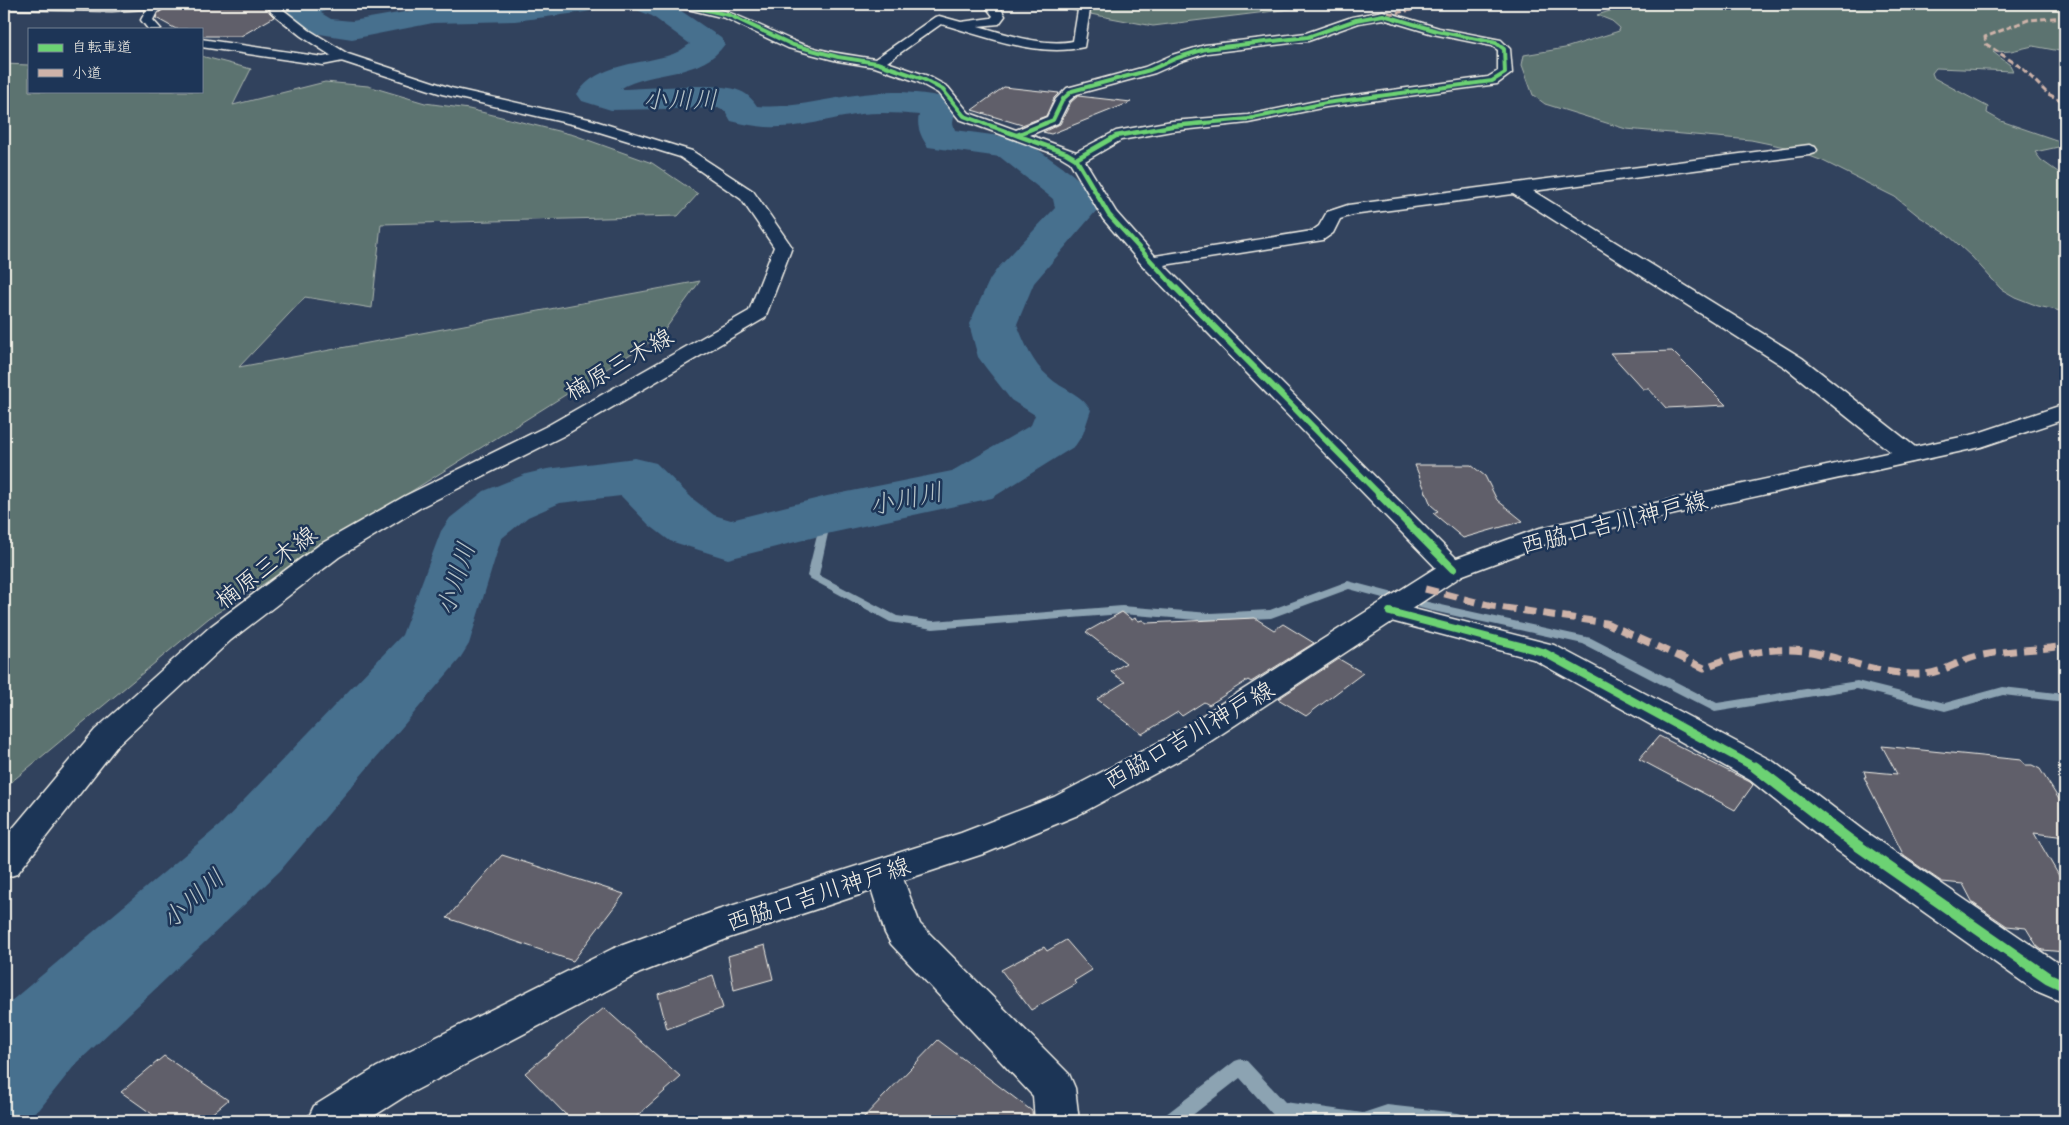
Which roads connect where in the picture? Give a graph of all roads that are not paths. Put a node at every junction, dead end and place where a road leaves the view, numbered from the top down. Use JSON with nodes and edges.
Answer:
{"nodes":[{"id":1,"x":275,"y":4,"type":"edge"},
{"id":2,"x":679,"y":4,"type":"edge"},
{"id":3,"x":990,"y":4,"type":"edge"},
{"id":4,"x":1085,"y":4,"type":"edge"},
{"id":5,"x":4,"y":5,"type":"edge"},
{"id":6,"x":163,"y":5,"type":"edge"},
{"id":7,"x":960,"y":25,"type":"junction"},
{"id":8,"x":153,"y":28,"type":"edge"},
{"id":9,"x":202,"y":43,"type":"edge"},
{"id":10,"x":343,"y":57,"type":"junction"},
{"id":11,"x":877,"y":63,"type":"junction"},
{"id":12,"x":1016,"y":135,"type":"junction"},
{"id":13,"x":1809,"y":150,"type":"dead end"},
{"id":14,"x":1076,"y":159,"type":"junction"},
{"id":15,"x":1516,"y":188,"type":"junction"},
{"id":16,"x":1150,"y":262,"type":"junction"},
{"id":17,"x":2065,"y":411,"type":"edge"},
{"id":18,"x":1910,"y":455,"type":"junction"},
{"id":19,"x":1453,"y":570,"type":"junction"},
{"id":20,"x":1390,"y":612,"type":"junction"},
{"id":21,"x":4,"y":864,"type":"edge"},
{"id":22,"x":884,"y":872,"type":"junction"},
{"id":23,"x":2065,"y":986,"type":"edge"},
{"id":24,"x":329,"y":1121,"type":"edge"},
{"id":25,"x":1057,"y":1121,"type":"edge"}],
"edges":[{"from":1,"to":10,"type":"street","name":"楠原三木線"},
{"from":2,"to":11,"type":"street"},
{"from":3,"to":7,"type":"street"},
{"from":4,"to":7,"type":"street"},
{"from":5,"to":6,"type":"street"},
{"from":6,"to":8,"type":"street"},
{"from":7,"to":11,"type":"street"},
{"from":9,"to":10,"type":"street"},
{"from":10,"to":21,"type":"street","name":"楠原三木線"},
{"from":11,"to":12,"type":"street"},
{"from":12,"to":14,"type":"street"},
{"from":12,"to":14,"type":"street"},
{"from":13,"to":15,"type":"street"},
{"from":14,"to":16,"type":"street"},
{"from":15,"to":16,"type":"street"},
{"from":15,"to":18,"type":"street"},
{"from":16,"to":19,"type":"street"},
{"from":17,"to":18,"type":"street","name":"西脇口吉川神戸線"},
{"from":18,"to":19,"type":"street","name":"西脇口吉川神戸線"},
{"from":19,"to":20,"type":"street","name":"西脇口吉川神戸線"},
{"from":20,"to":22,"type":"street","name":"西脇口吉川神戸線"},
{"from":20,"to":23,"type":"street"},
{"from":22,"to":24,"type":"street","name":"西脇口吉川神戸線"},
{"from":22,"to":25,"type":"street"}]}
